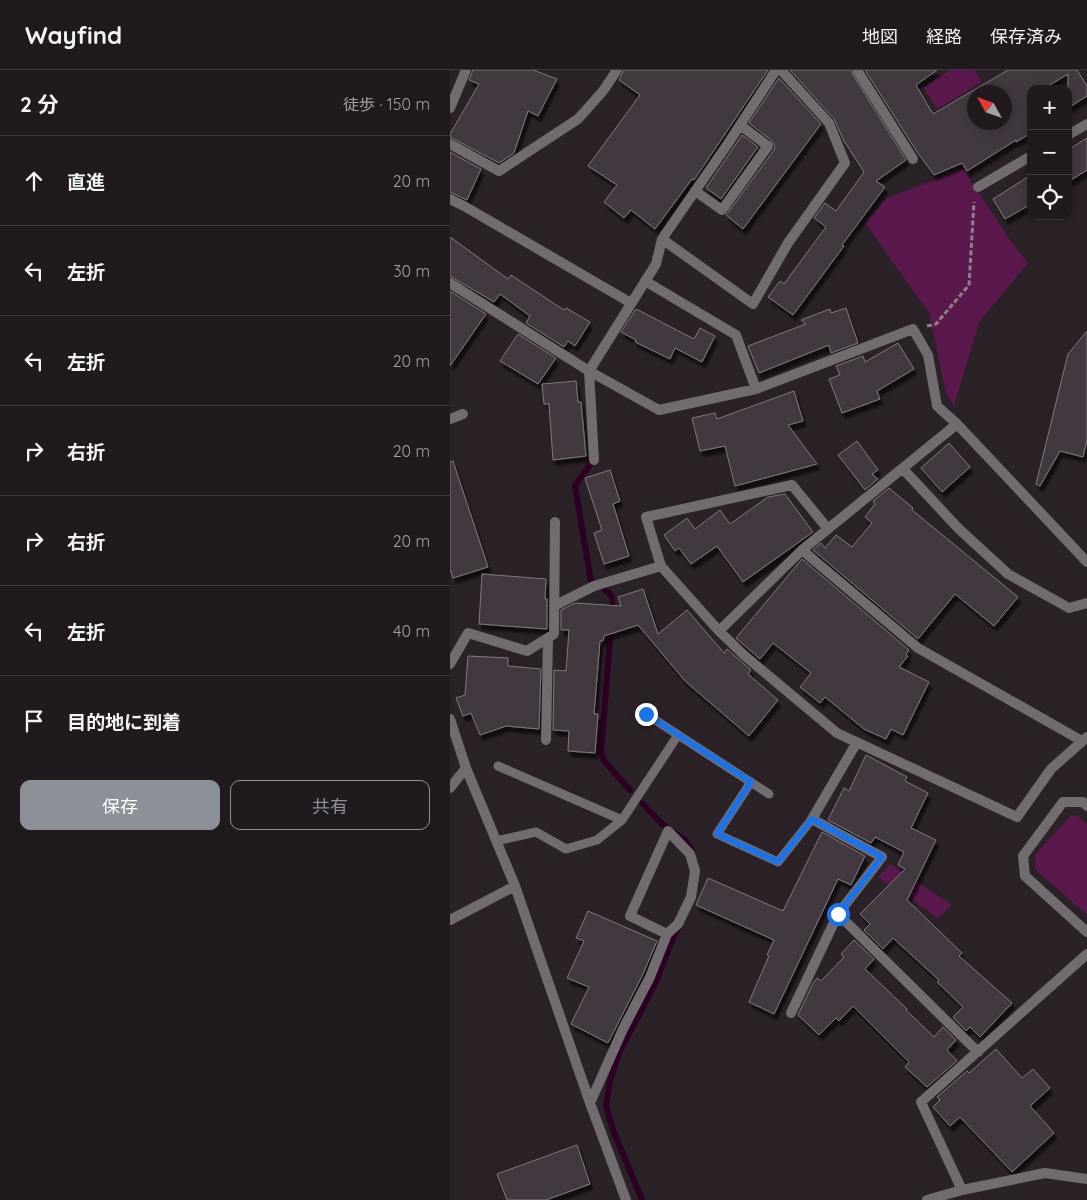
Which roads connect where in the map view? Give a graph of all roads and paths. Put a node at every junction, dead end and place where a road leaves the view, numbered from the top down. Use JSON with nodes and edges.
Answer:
{"nodes":[{"id":1,"x":466,"y":70,"type":"edge"},
{"id":2,"x":617,"y":70,"type":"edge"},
{"id":3,"x":776,"y":70,"type":"edge"},
{"id":4,"x":781,"y":70,"type":"edge"},
{"id":5,"x":856,"y":70,"type":"edge"},
{"id":6,"x":450,"y":108,"type":"edge"},
{"id":7,"x":1087,"y":124,"type":"edge"},
{"id":8,"x":740,"y":125,"type":"junction"},
{"id":9,"x":1072,"y":132,"type":"edge"},
{"id":10,"x":450,"y":144,"type":"edge"},
{"id":11,"x":1027,"y":158,"type":"edge"},
{"id":12,"x":913,"y":159,"type":"dead end"},
{"id":13,"x":978,"y":187,"type":"joint"},
{"id":14,"x":696,"y":191,"type":"junction"},
{"id":15,"x":450,"y":199,"type":"edge"},
{"id":16,"x":662,"y":239,"type":"junction"},
{"id":17,"x":646,"y":281,"type":"junction"},
{"id":18,"x":450,"y":283,"type":"edge"},
{"id":19,"x":631,"y":303,"type":"junction"},
{"id":20,"x":913,"y":328,"type":"junction"},
{"id":21,"x":589,"y":371,"type":"junction"},
{"id":22,"x":756,"y":389,"type":"junction"},
{"id":23,"x":463,"y":414,"type":"dead end"},
{"id":24,"x":450,"y":418,"type":"edge"},
{"id":25,"x":957,"y":424,"type":"junction"},
{"id":26,"x":594,"y":460,"type":"dead end"},
{"id":27,"x":902,"y":469,"type":"junction"},
{"id":28,"x":555,"y":522,"type":"dead end"},
{"id":29,"x":828,"y":529,"type":"junction"},
{"id":30,"x":802,"y":550,"type":"junction"},
{"id":31,"x":1087,"y":562,"type":"edge"},
{"id":32,"x":661,"y":566,"type":"junction"},
{"id":33,"x":1087,"y":603,"type":"edge"},
{"id":34,"x":554,"y":606,"type":"junction"},
{"id":35,"x":719,"y":631,"type":"junction"},
{"id":36,"x":548,"y":638,"type":"junction"},
{"id":37,"x":450,"y":664,"type":"edge"},
{"id":38,"x":646,"y":714,"type":"dead end"},
{"id":39,"x":450,"y":719,"type":"edge"},
{"id":40,"x":678,"y":735,"type":"junction"},
{"id":41,"x":1084,"y":739,"type":"edge"},
{"id":42,"x":546,"y":740,"type":"dead end"},
{"id":43,"x":856,"y":742,"type":"junction"},
{"id":44,"x":498,"y":766,"type":"dead end"},
{"id":45,"x":466,"y":768,"type":"junction"},
{"id":46,"x":751,"y":782,"type":"junction"},
{"id":47,"x":450,"y":788,"type":"edge"},
{"id":48,"x":770,"y":794,"type":"dead end"},
{"id":49,"x":1087,"y":806,"type":"edge"},
{"id":50,"x":812,"y":819,"type":"junction"},
{"id":51,"x":622,"y":820,"type":"junction"},
{"id":52,"x":496,"y":841,"type":"junction"},
{"id":53,"x":515,"y":886,"type":"junction"},
{"id":54,"x":838,"y":914,"type":"junction"},
{"id":55,"x":450,"y":920,"type":"edge"},
{"id":56,"x":1087,"y":932,"type":"edge"},
{"id":57,"x":667,"y":934,"type":"junction"},
{"id":58,"x":1087,"y":954,"type":"edge"},
{"id":59,"x":791,"y":1013,"type":"dead end"},
{"id":60,"x":978,"y":1052,"type":"junction"},
{"id":61,"x":590,"y":1104,"type":"junction"},
{"id":62,"x":1087,"y":1179,"type":"edge"},
{"id":63,"x":962,"y":1190,"type":"junction"},
{"id":64,"x":626,"y":1200,"type":"edge"},
{"id":65,"x":927,"y":1200,"type":"edge"}],
"edges":[{"from":1,"to":6,"type":"street"},
{"from":2,"to":10,"type":"street"},
{"from":3,"to":8,"type":"street"},
{"from":4,"to":16,"type":"street"},
{"from":5,"to":12,"type":"street"},
{"from":7,"to":9,"type":"street"},
{"from":8,"to":14,"type":"street"},
{"from":8,"to":14,"type":"street"},
{"from":11,"to":13,"type":"street"},
{"from":13,"to":20,"type":"path"},
{"from":14,"to":16,"type":"street"},
{"from":15,"to":19,"type":"street"},
{"from":16,"to":17,"type":"street"},
{"from":17,"to":19,"type":"street"},
{"from":17,"to":22,"type":"street"},
{"from":18,"to":21,"type":"street"},
{"from":19,"to":21,"type":"street"},
{"from":20,"to":22,"type":"street"},
{"from":20,"to":25,"type":"street"},
{"from":21,"to":22,"type":"street"},
{"from":21,"to":26,"type":"street"},
{"from":23,"to":24,"type":"street"},
{"from":25,"to":27,"type":"street"},
{"from":25,"to":31,"type":"street"},
{"from":27,"to":29,"type":"street"},
{"from":27,"to":33,"type":"street"},
{"from":28,"to":34,"type":"street"},
{"from":29,"to":30,"type":"street"},
{"from":29,"to":32,"type":"street"},
{"from":30,"to":35,"type":"street"},
{"from":30,"to":41,"type":"street"},
{"from":32,"to":34,"type":"street"},
{"from":32,"to":35,"type":"street"},
{"from":34,"to":36,"type":"street"},
{"from":35,"to":43,"type":"street"},
{"from":36,"to":37,"type":"street"},
{"from":36,"to":42,"type":"street"},
{"from":38,"to":40,"type":"lane"},
{"from":39,"to":45,"type":"street"},
{"from":40,"to":46,"type":"lane"},
{"from":40,"to":51,"type":"lane"},
{"from":41,"to":43,"type":"street"},
{"from":43,"to":50,"type":"street"},
{"from":44,"to":51,"type":"lane"},
{"from":45,"to":47,"type":"street"},
{"from":45,"to":52,"type":"street"},
{"from":46,"to":48,"type":"lane"},
{"from":46,"to":50,"type":"lane"},
{"from":49,"to":56,"type":"street"},
{"from":50,"to":54,"type":"street"},
{"from":51,"to":52,"type":"lane"},
{"from":52,"to":53,"type":"street"},
{"from":53,"to":55,"type":"street"},
{"from":53,"to":61,"type":"street"},
{"from":54,"to":59,"type":"street"},
{"from":54,"to":60,"type":"street"},
{"from":57,"to":57,"type":"street"},
{"from":57,"to":61,"type":"street"},
{"from":58,"to":60,"type":"street"},
{"from":60,"to":63,"type":"street"},
{"from":61,"to":64,"type":"street"},
{"from":62,"to":63,"type":"street"},
{"from":63,"to":65,"type":"street"}]}
